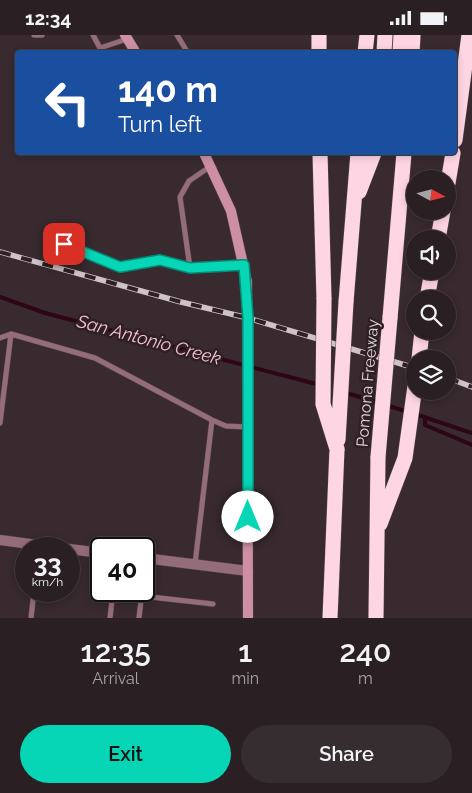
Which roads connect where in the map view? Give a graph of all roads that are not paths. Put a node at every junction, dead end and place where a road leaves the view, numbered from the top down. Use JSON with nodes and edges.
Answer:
{"nodes":[{"id":1,"x":34,"y":35,"type":"edge"},
{"id":2,"x":42,"y":35,"type":"edge"},
{"id":3,"x":93,"y":35,"type":"edge"},
{"id":4,"x":177,"y":35,"type":"edge"},
{"id":5,"x":319,"y":35,"type":"edge"},
{"id":6,"x":367,"y":35,"type":"edge"},
{"id":7,"x":385,"y":35,"type":"edge"},
{"id":8,"x":401,"y":35,"type":"edge"},
{"id":9,"x":413,"y":35,"type":"edge"},
{"id":10,"x":469,"y":35,"type":"edge"},
{"id":11,"x":126,"y":37,"type":"edge"},
{"id":12,"x":134,"y":50,"type":"edge"},
{"id":13,"x":186,"y":50,"type":"edge"},
{"id":14,"x":319,"y":50,"type":"edge"},
{"id":15,"x":366,"y":50,"type":"edge"},
{"id":16,"x":384,"y":50,"type":"edge"},
{"id":17,"x":400,"y":50,"type":"edge"},
{"id":18,"x":412,"y":50,"type":"edge"},
{"id":19,"x":457,"y":125,"type":"edge"},
{"id":20,"x":205,"y":155,"type":"edge"},
{"id":21,"x":320,"y":155,"type":"edge"},
{"id":22,"x":358,"y":155,"type":"edge"},
{"id":23,"x":373,"y":155,"type":"edge"},
{"id":24,"x":393,"y":155,"type":"edge"},
{"id":25,"x":404,"y":155,"type":"edge"},
{"id":26,"x":453,"y":155,"type":"edge"},
{"id":27,"x":211,"y":165,"type":"junction"},
{"id":28,"x":450,"y":170,"type":"edge"},
{"id":29,"x":400,"y":206,"type":"junction"},
{"id":30,"x":354,"y":207,"type":"junction"},
{"id":31,"x":64,"y":244,"type":"dead end"},
{"id":32,"x":244,"y":265,"type":"junction"},
{"id":33,"x":190,"y":268,"type":"junction"},
{"id":34,"x":11,"y":334,"type":"junction"},
{"id":35,"x":0,"y":338,"type":"edge"},
{"id":36,"x":413,"y":400,"type":"edge"},
{"id":37,"x":212,"y":421,"type":"junction"},
{"id":38,"x":0,"y":423,"type":"edge"},
{"id":39,"x":248,"y":427,"type":"junction"},
{"id":40,"x":337,"y":449,"type":"junction"},
{"id":41,"x":376,"y":534,"type":"junction"},
{"id":42,"x":0,"y":540,"type":"edge"},
{"id":43,"x":15,"y":543,"type":"edge"},
{"id":44,"x":155,"y":560,"type":"edge"},
{"id":45,"x":195,"y":565,"type":"junction"},
{"id":46,"x":248,"y":571,"type":"junction"},
{"id":47,"x":155,"y":596,"type":"edge"},
{"id":48,"x":33,"y":602,"type":"edge"},
{"id":49,"x":112,"y":602,"type":"edge"},
{"id":50,"x":141,"y":602,"type":"edge"},
{"id":51,"x":213,"y":604,"type":"dead end"},
{"id":52,"x":31,"y":618,"type":"edge"},
{"id":53,"x":110,"y":618,"type":"edge"},
{"id":54,"x":139,"y":618,"type":"edge"},
{"id":55,"x":248,"y":618,"type":"edge"},
{"id":56,"x":330,"y":618,"type":"edge"},
{"id":57,"x":376,"y":618,"type":"edge"}],
"edges":[{"from":1,"to":2,"type":"lane"},
{"from":3,"to":11,"type":"lane"},
{"from":4,"to":13,"type":"lane"},
{"from":5,"to":14,"type":"highway"},
{"from":6,"to":15,"type":"highway"},
{"from":7,"to":16,"type":"highway"},
{"from":8,"to":17,"type":"highway"},
{"from":9,"to":18,"type":"highway"},
{"from":10,"to":19,"type":"highway"},
{"from":11,"to":12,"type":"street"},
{"from":20,"to":27,"type":"street"},
{"from":21,"to":40,"type":"highway","bridge":true},
{"from":22,"to":30,"type":"highway","name":"Pomona Freeway"},
{"from":23,"to":30,"type":"highway"},
{"from":24,"to":29,"type":"highway"},
{"from":25,"to":29,"type":"highway","name":"Pomona Freeway"},
{"from":26,"to":28,"type":"highway"},
{"from":27,"to":32,"type":"street"},
{"from":27,"to":33,"type":"lane"},
{"from":29,"to":41,"type":"highway","name":"Pomona Freeway","bridge":true},
{"from":30,"to":40,"type":"highway","name":"Pomona Freeway","bridge":true},
{"from":31,"to":33,"type":"lane"},
{"from":32,"to":33,"type":"lane"},
{"from":32,"to":39,"type":"street"},
{"from":34,"to":35,"type":"lane"},
{"from":34,"to":37,"type":"lane"},
{"from":34,"to":38,"type":"lane"},
{"from":36,"to":41,"type":"highway"},
{"from":37,"to":39,"type":"lane"},
{"from":37,"to":45,"type":"lane"},
{"from":39,"to":46,"type":"street"},
{"from":40,"to":56,"type":"highway","name":"Pomona Freeway"},
{"from":41,"to":57,"type":"highway","name":"Pomona Freeway"},
{"from":42,"to":43,"type":"street"},
{"from":44,"to":45,"type":"street"},
{"from":45,"to":46,"type":"street"},
{"from":46,"to":55,"type":"street"},
{"from":47,"to":51,"type":"lane"},
{"from":48,"to":52,"type":"lane"},
{"from":49,"to":53,"type":"lane"},
{"from":50,"to":54,"type":"lane"}]}
